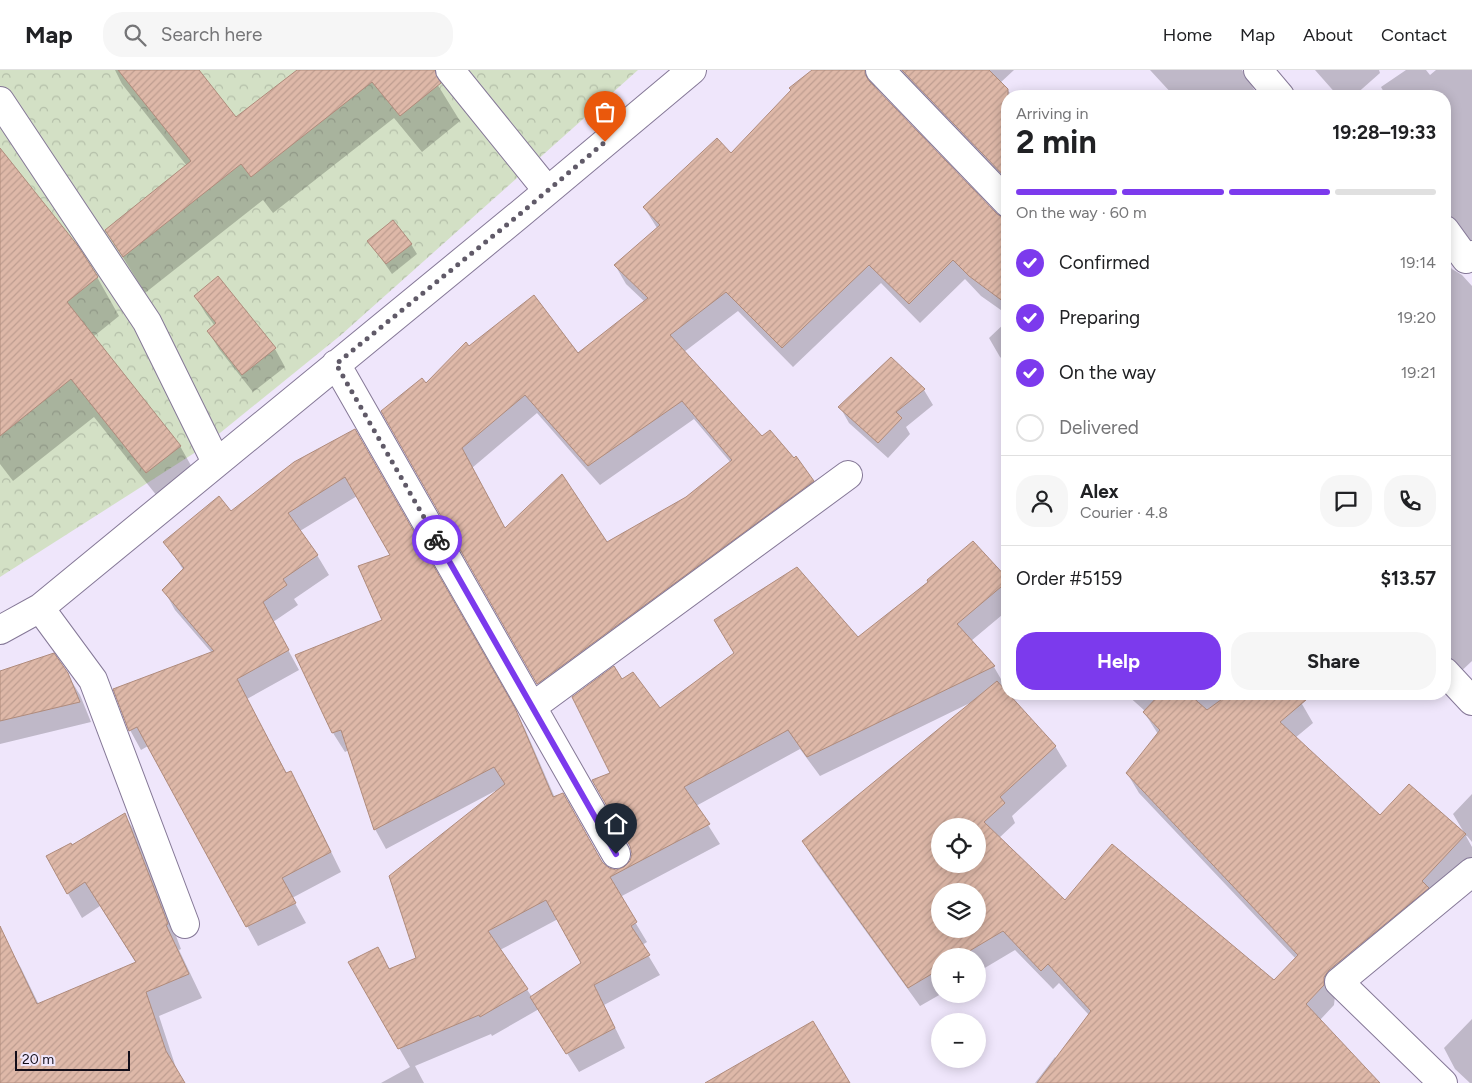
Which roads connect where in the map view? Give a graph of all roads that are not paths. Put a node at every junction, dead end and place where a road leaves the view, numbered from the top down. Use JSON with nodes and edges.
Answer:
{"nodes":[{"id":1,"x":450,"y":70,"type":"edge"},
{"id":2,"x":692,"y":70,"type":"edge"},
{"id":3,"x":880,"y":70,"type":"edge"},
{"id":4,"x":1258,"y":70,"type":"edge"},
{"id":5,"x":1275,"y":90,"type":"edge"},
{"id":6,"x":0,"y":101,"type":"edge"},
{"id":7,"x":548,"y":190,"type":"junction"},
{"id":8,"x":1001,"y":196,"type":"edge"},
{"id":9,"x":1451,"y":238,"type":"edge"},
{"id":10,"x":1472,"y":255,"type":"edge"},
{"id":11,"x":336,"y":364,"type":"junction"},
{"id":12,"x":216,"y":462,"type":"junction"},
{"id":13,"x":848,"y":475,"type":"dead end"},
{"id":14,"x":40,"y":608,"type":"junction"},
{"id":15,"x":0,"y":630,"type":"edge"},
{"id":16,"x":1451,"y":678,"type":"edge"},
{"id":17,"x":1472,"y":701,"type":"edge"},
{"id":18,"x":532,"y":707,"type":"junction"},
{"id":19,"x":616,"y":854,"type":"dead end"},
{"id":20,"x":1472,"y":872,"type":"edge"},
{"id":21,"x":185,"y":924,"type":"dead end"},
{"id":22,"x":1443,"y":1083,"type":"edge"}],
"edges":[{"from":1,"to":7,"type":"street"},
{"from":2,"to":7,"type":"street"},
{"from":3,"to":8,"type":"street"},
{"from":4,"to":5,"type":"street"},
{"from":6,"to":12,"type":"street"},
{"from":7,"to":11,"type":"street"},
{"from":9,"to":10,"type":"street"},
{"from":11,"to":12,"type":"street"},
{"from":11,"to":18,"type":"street"},
{"from":12,"to":14,"type":"street"},
{"from":13,"to":18,"type":"street"},
{"from":14,"to":15,"type":"street"},
{"from":14,"to":21,"type":"street"},
{"from":16,"to":17,"type":"street"},
{"from":18,"to":19,"type":"street"},
{"from":20,"to":22,"type":"street"}]}
